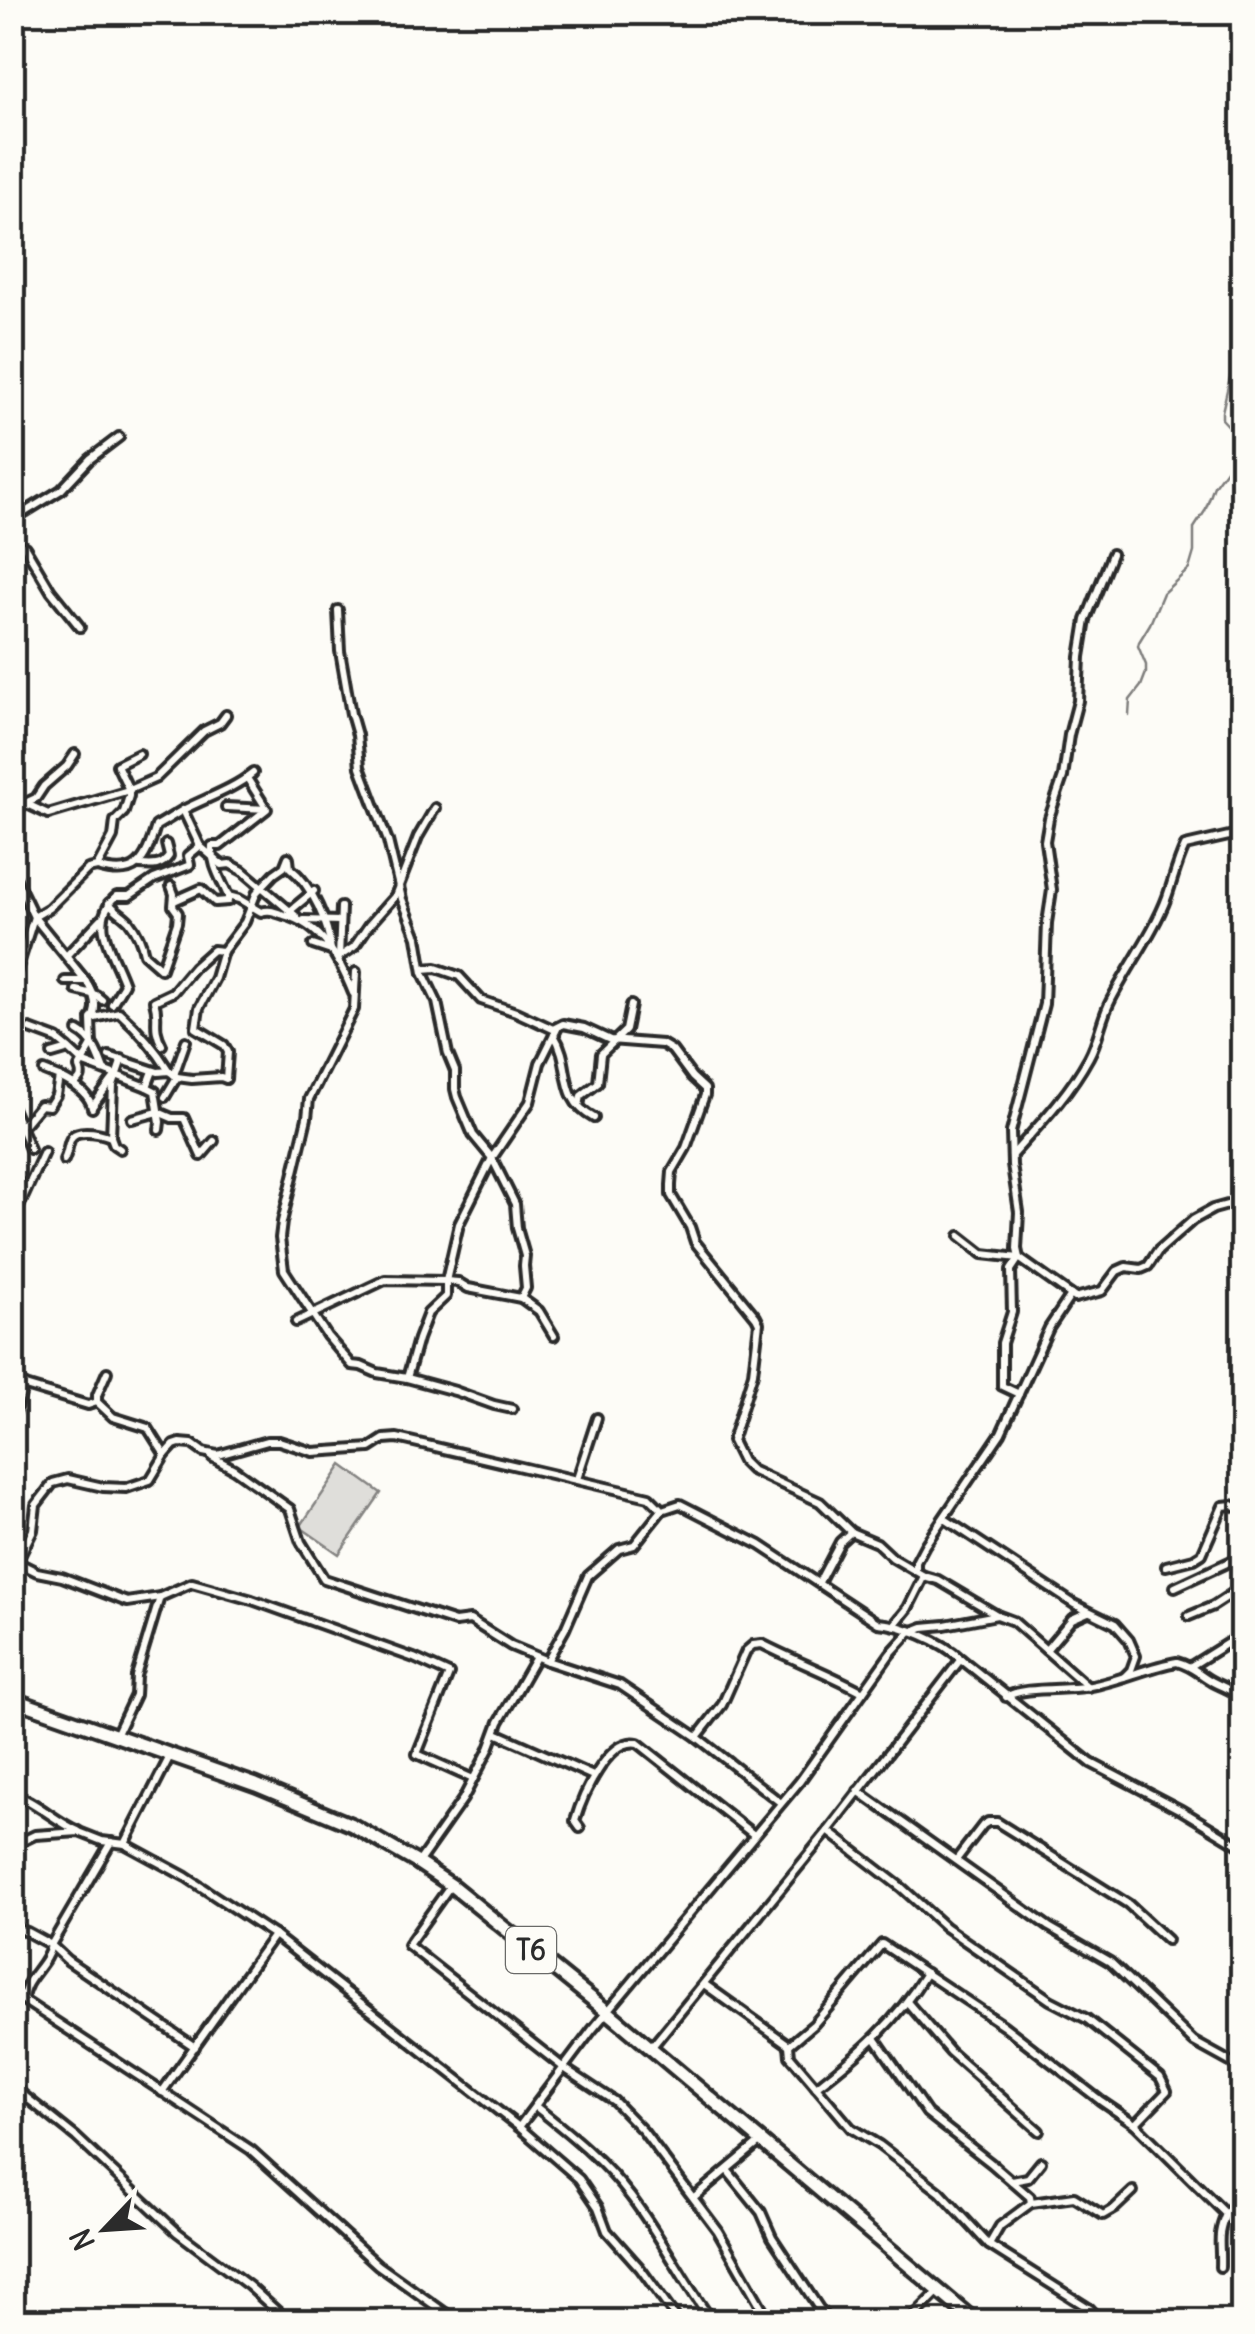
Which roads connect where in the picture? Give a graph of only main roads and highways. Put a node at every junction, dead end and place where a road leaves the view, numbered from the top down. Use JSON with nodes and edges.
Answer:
{"nodes":[{"id":1,"x":12,"y":1700,"type":"edge"},
{"id":2,"x":976,"y":2322,"type":"edge"}],
"edges":[{"from":1,"to":2,"type":"highway","number":"T6"}]}
